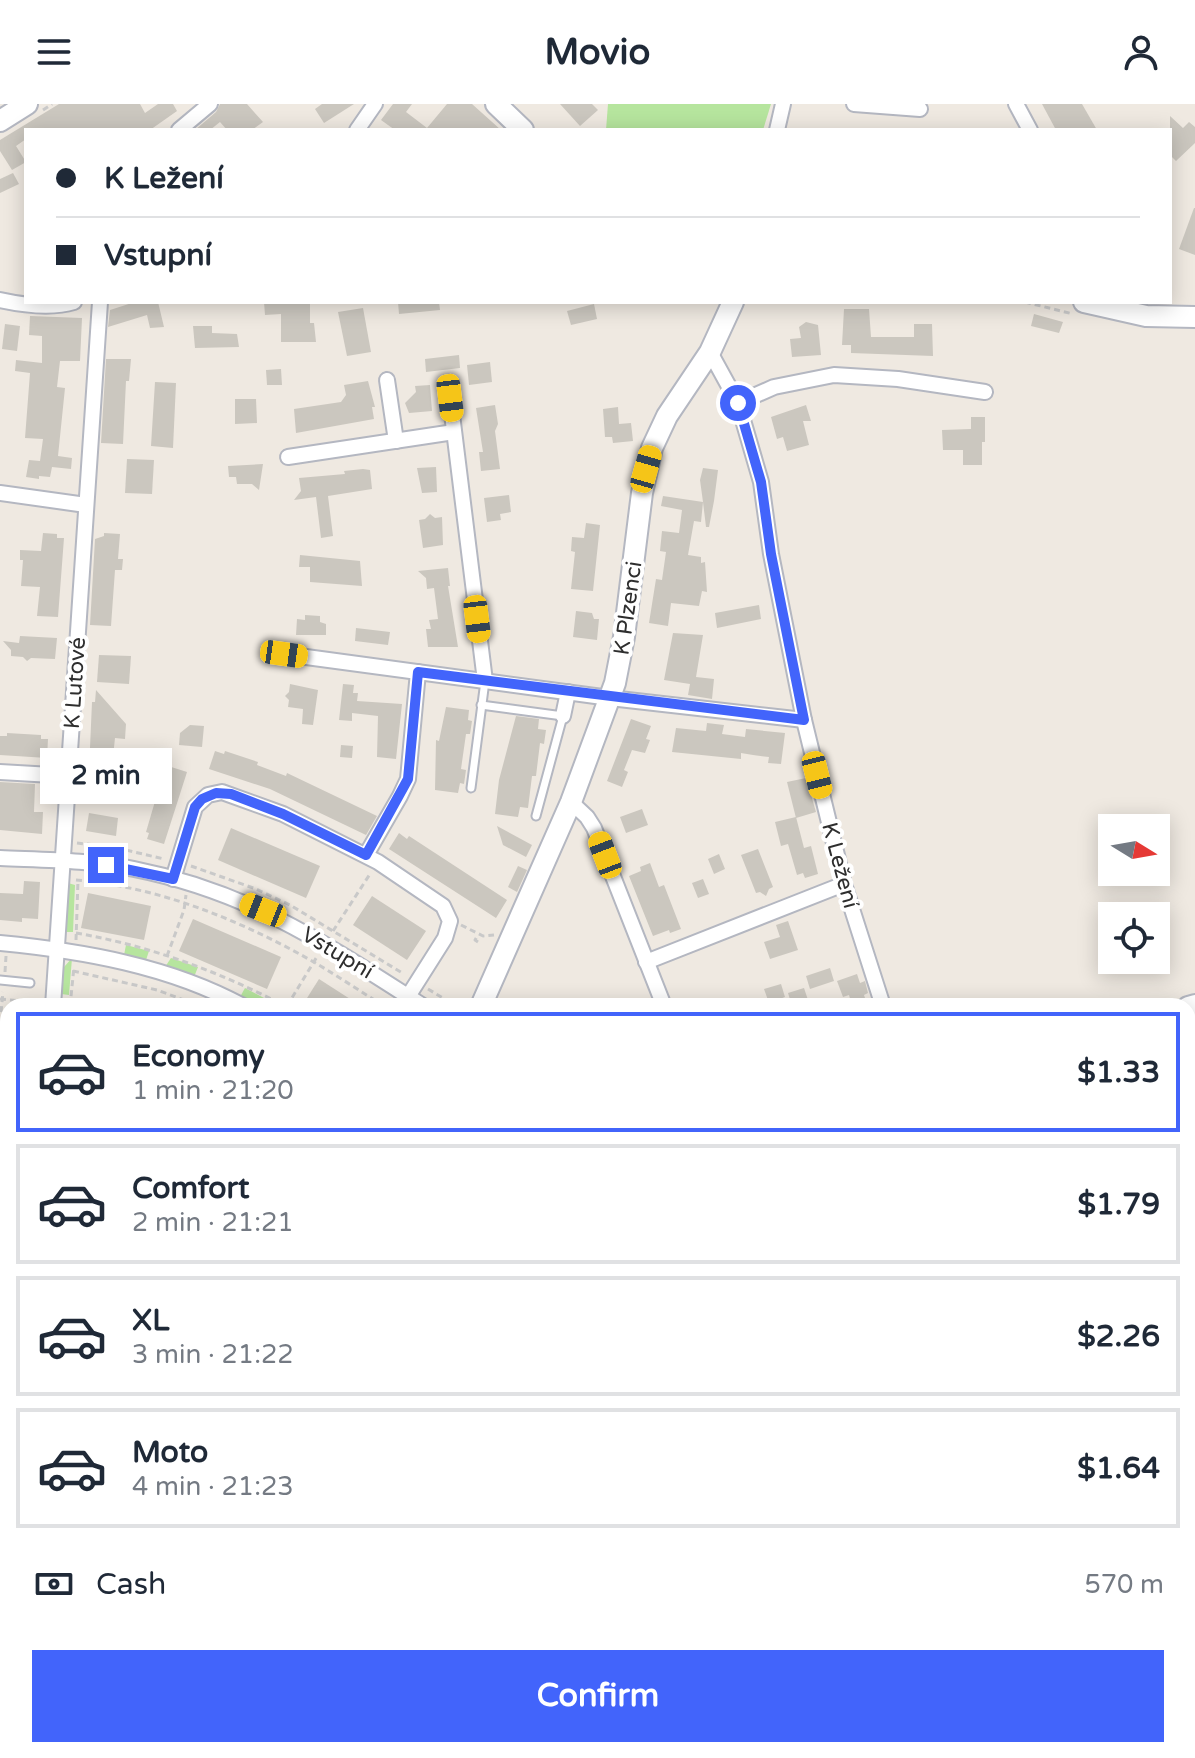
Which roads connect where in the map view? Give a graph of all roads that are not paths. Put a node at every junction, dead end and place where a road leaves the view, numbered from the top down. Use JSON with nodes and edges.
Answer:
{"nodes":[{"id":1,"x":27,"y":104,"type":"edge"},
{"id":2,"x":210,"y":104,"type":"edge"},
{"id":3,"x":375,"y":104,"type":"edge"},
{"id":4,"x":496,"y":104,"type":"edge"},
{"id":5,"x":783,"y":104,"type":"edge"},
{"id":6,"x":854,"y":104,"type":"edge"},
{"id":7,"x":1016,"y":104,"type":"edge"},
{"id":8,"x":920,"y":109,"type":"dead end"},
{"id":9,"x":0,"y":121,"type":"edge"},
{"id":10,"x":181,"y":128,"type":"edge"},
{"id":11,"x":358,"y":128,"type":"edge"},
{"id":12,"x":521,"y":128,"type":"edge"},
{"id":13,"x":777,"y":128,"type":"edge"},
{"id":14,"x":1029,"y":128,"type":"edge"},
{"id":15,"x":0,"y":300,"type":"edge"},
{"id":16,"x":24,"y":302,"type":"edge"},
{"id":17,"x":100,"y":304,"type":"edge"},
{"id":18,"x":732,"y":304,"type":"edge"},
{"id":19,"x":1093,"y":304,"type":"edge"},
{"id":20,"x":1161,"y":309,"type":"edge"},
{"id":21,"x":1195,"y":317,"type":"edge"},
{"id":22,"x":710,"y":352,"type":"junction"},
{"id":23,"x":387,"y":380,"type":"dead end"},
{"id":24,"x":985,"y":392,"type":"dead end"},
{"id":25,"x":450,"y":398,"type":"dead end"},
{"id":26,"x":738,"y":403,"type":"junction"},
{"id":27,"x":454,"y":432,"type":"junction"},
{"id":28,"x":396,"y":441,"type":"junction"},
{"id":29,"x":288,"y":457,"type":"dead end"},
{"id":30,"x":0,"y":493,"type":"edge"},
{"id":31,"x":86,"y":505,"type":"junction"},
{"id":32,"x":284,"y":654,"type":"dead end"},
{"id":33,"x":418,"y":672,"type":"junction"},
{"id":34,"x":485,"y":681,"type":"junction"},
{"id":35,"x":568,"y":692,"type":"junction"},
{"id":36,"x":610,"y":698,"type":"junction"},
{"id":37,"x":481,"y":705,"type":"junction"},
{"id":38,"x":563,"y":716,"type":"junction"},
{"id":39,"x":804,"y":720,"type":"junction"},
{"id":40,"x":0,"y":772,"type":"edge"},
{"id":41,"x":69,"y":776,"type":"junction"},
{"id":42,"x":471,"y":788,"type":"dead end"},
{"id":43,"x":571,"y":802,"type":"junction"},
{"id":44,"x":536,"y":816,"type":"dead end"},
{"id":45,"x":366,"y":855,"type":"junction"},
{"id":46,"x":0,"y":858,"type":"edge"},
{"id":47,"x":63,"y":861,"type":"junction"},
{"id":48,"x":173,"y":879,"type":"junction"},
{"id":49,"x":844,"y":884,"type":"junction"},
{"id":50,"x":57,"y":949,"type":"junction"},
{"id":51,"x":3,"y":950,"type":"edge"},
{"id":52,"x":646,"y":962,"type":"junction"},
{"id":53,"x":0,"y":980,"type":"edge"},
{"id":54,"x":30,"y":983,"type":"dead end"},
{"id":55,"x":54,"y":998,"type":"edge"},
{"id":56,"x":227,"y":998,"type":"edge"},
{"id":57,"x":401,"y":998,"type":"edge"},
{"id":58,"x":407,"y":998,"type":"edge"},
{"id":59,"x":485,"y":998,"type":"edge"},
{"id":60,"x":661,"y":998,"type":"edge"},
{"id":61,"x":880,"y":998,"type":"edge"}],
"edges":[{"from":1,"to":9,"type":"street"},
{"from":2,"to":10,"type":"street"},
{"from":3,"to":11,"type":"street"},
{"from":4,"to":12,"type":"street"},
{"from":5,"to":13,"type":"street"},
{"from":6,"to":8,"type":"street"},
{"from":7,"to":14,"type":"street"},
{"from":15,"to":16,"type":"street"},
{"from":17,"to":31,"type":"street","name":"K Lutové"},
{"from":18,"to":22,"type":"street","name":"K Plzenci"},
{"from":19,"to":20,"type":"street"},
{"from":20,"to":21,"type":"street"},
{"from":22,"to":26,"type":"street","name":"K Ležení"},
{"from":22,"to":36,"type":"street","name":"K Plzenci"},
{"from":23,"to":28,"type":"street"},
{"from":24,"to":26,"type":"street"},
{"from":25,"to":27,"type":"street"},
{"from":26,"to":39,"type":"street","name":"K Ležení"},
{"from":27,"to":28,"type":"street"},
{"from":27,"to":34,"type":"street"},
{"from":28,"to":29,"type":"street"},
{"from":30,"to":31,"type":"street"},
{"from":31,"to":41,"type":"street","name":"K Lutové"},
{"from":32,"to":33,"type":"street"},
{"from":33,"to":34,"type":"street"},
{"from":33,"to":45,"type":"street"},
{"from":34,"to":35,"type":"street"},
{"from":34,"to":37,"type":"lane"},
{"from":35,"to":36,"type":"street"},
{"from":35,"to":38,"type":"street"},
{"from":36,"to":39,"type":"street"},
{"from":36,"to":43,"type":"street","name":"K Plzenci"},
{"from":37,"to":38,"type":"lane"},
{"from":37,"to":42,"type":"lane"},
{"from":38,"to":44,"type":"lane"},
{"from":39,"to":49,"type":"street","name":"K Ležení"},
{"from":40,"to":41,"type":"street"},
{"from":41,"to":47,"type":"street","name":"K Lutové"},
{"from":43,"to":52,"type":"street"},
{"from":43,"to":59,"type":"street","name":"K Plzenci"},
{"from":45,"to":48,"type":"street"},
{"from":45,"to":58,"type":"street"},
{"from":46,"to":47,"type":"street","name":"Vstupní"},
{"from":47,"to":48,"type":"street","name":"Vstupní"},
{"from":47,"to":50,"type":"street","name":"K Lutové"},
{"from":48,"to":57,"type":"street","name":"Vstupní"},
{"from":49,"to":52,"type":"street"},
{"from":49,"to":61,"type":"street","name":"K Ležení"},
{"from":50,"to":51,"type":"street"},
{"from":50,"to":55,"type":"street","name":"K Lutové"},
{"from":50,"to":56,"type":"street"},
{"from":52,"to":60,"type":"street"},
{"from":53,"to":54,"type":"lane"}]}
